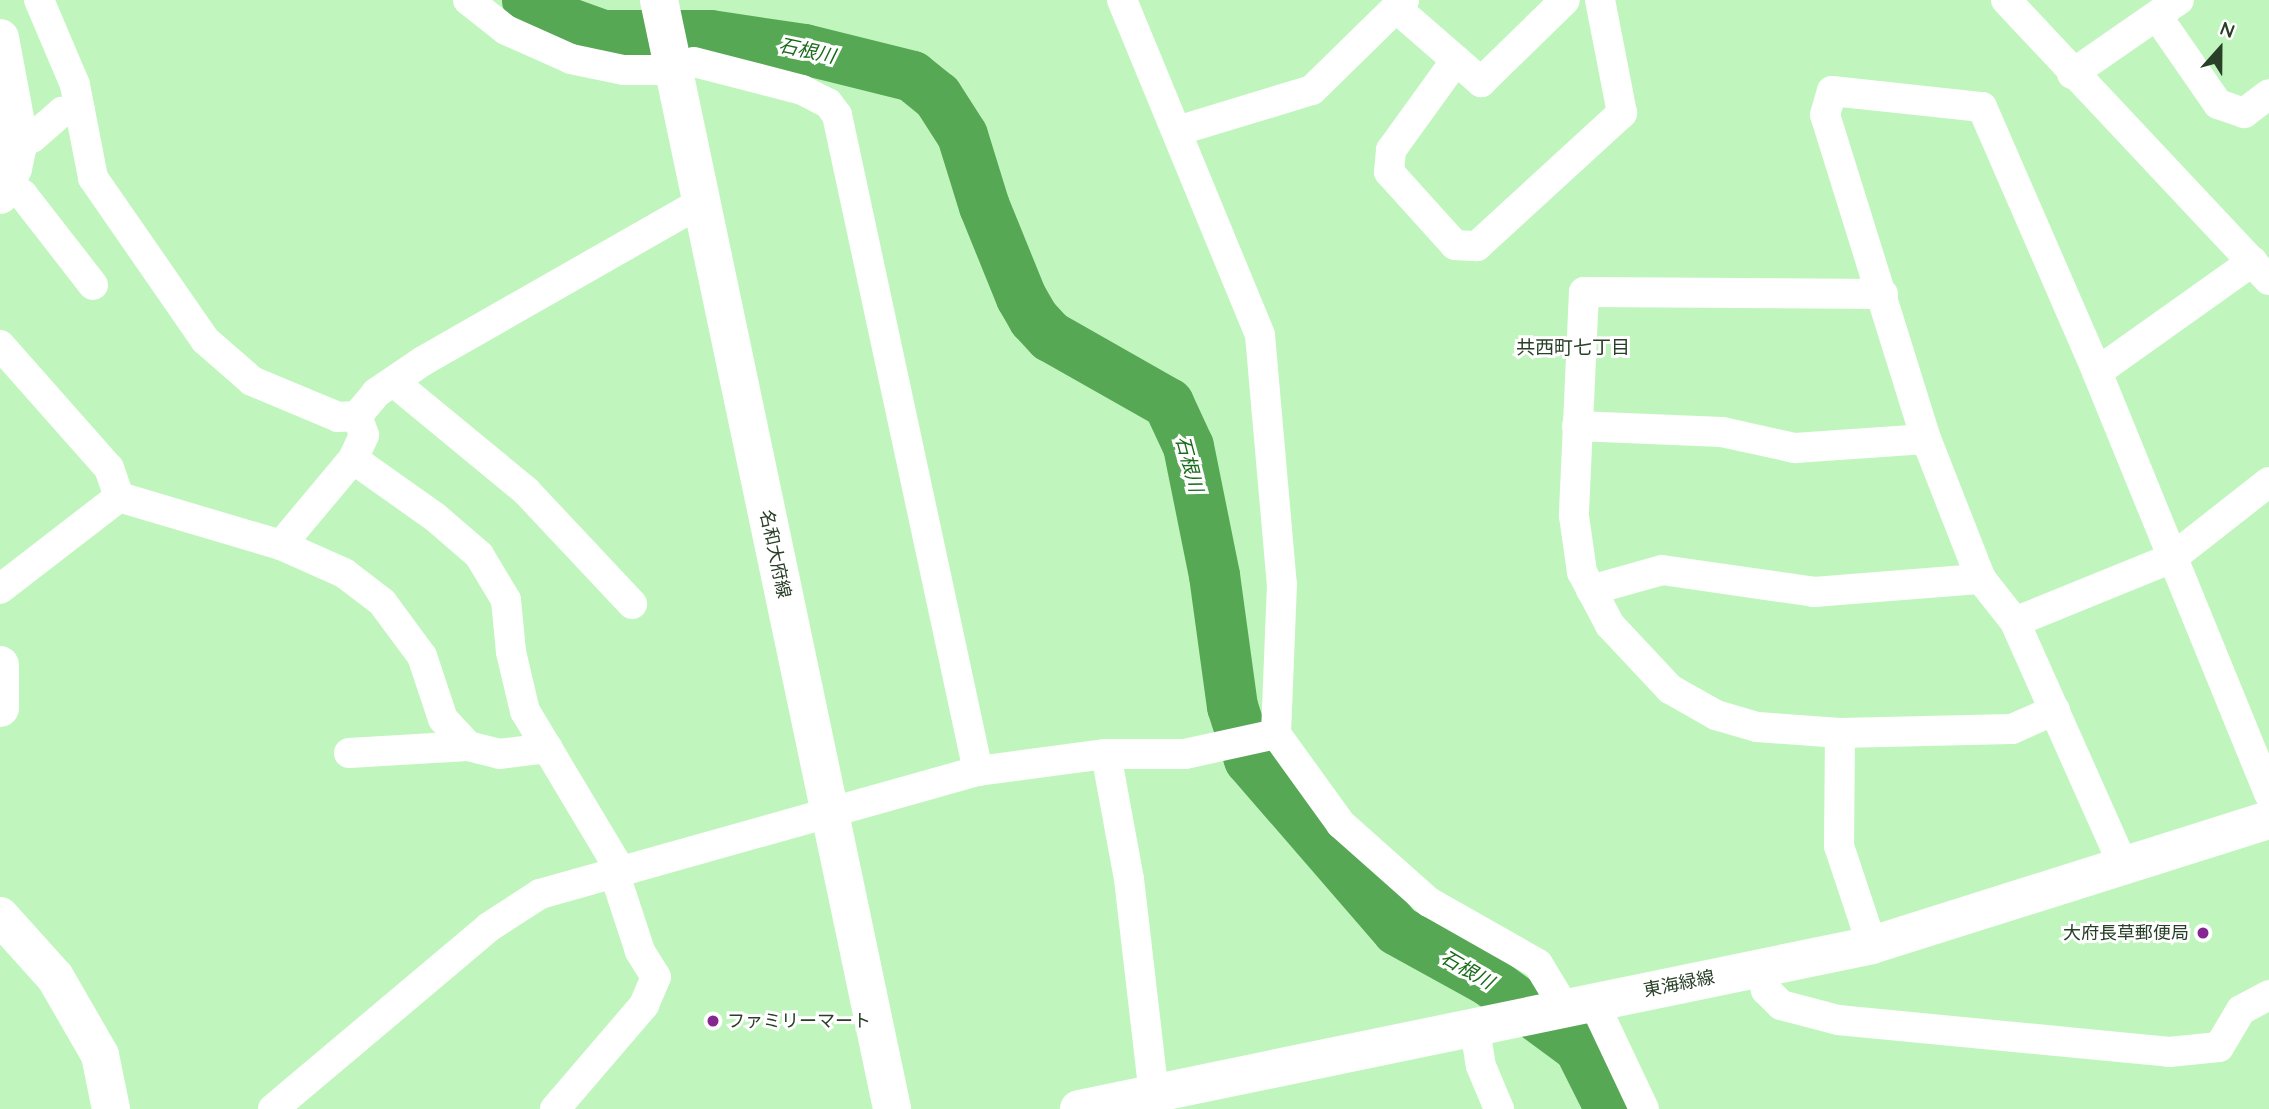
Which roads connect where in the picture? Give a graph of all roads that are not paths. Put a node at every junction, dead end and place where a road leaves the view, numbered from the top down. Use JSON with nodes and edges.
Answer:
{"nodes":[{"id":1,"x":39,"y":0,"type":"edge"},
{"id":2,"x":468,"y":0,"type":"edge"},
{"id":3,"x":1565,"y":0,"type":"edge"},
{"id":4,"x":1600,"y":0,"type":"edge"},
{"id":5,"x":2006,"y":0,"type":"edge"},
{"id":6,"x":659,"y":4,"type":"edge"},
{"id":7,"x":1131,"y":4,"type":"edge"},
{"id":8,"x":1400,"y":4,"type":"edge"},
{"id":9,"x":2168,"y":8,"type":"edge"},
{"id":10,"x":0,"y":38,"type":"edge"},
{"id":11,"x":669,"y":60,"type":"junction"},
{"id":12,"x":1456,"y":60,"type":"junction"},
{"id":13,"x":2072,"y":74,"type":"junction"},
{"id":14,"x":2269,"y":94,"type":"edge"},
{"id":15,"x":7,"y":101,"type":"edge"},
{"id":16,"x":80,"y":110,"type":"junction"},
{"id":17,"x":1177,"y":131,"type":"junction"},
{"id":18,"x":19,"y":140,"type":"junction"},
{"id":19,"x":3,"y":189,"type":"edge"},
{"id":20,"x":702,"y":202,"type":"junction"},
{"id":21,"x":2261,"y":270,"type":"edge"},
{"id":22,"x":93,"y":285,"type":"dead end"},
{"id":23,"x":1883,"y":294,"type":"junction"},
{"id":24,"x":0,"y":345,"type":"edge"},
{"id":25,"x":2097,"y":372,"type":"junction"},
{"id":26,"x":395,"y":383,"type":"junction"},
{"id":27,"x":357,"y":416,"type":"junction"},
{"id":28,"x":1577,"y":426,"type":"junction"},
{"id":29,"x":1926,"y":439,"type":"junction"},
{"id":30,"x":353,"y":459,"type":"junction"},
{"id":31,"x":2269,"y":482,"type":"edge"},
{"id":32,"x":119,"y":497,"type":"junction"},
{"id":33,"x":281,"y":545,"type":"junction"},
{"id":34,"x":2172,"y":558,"type":"junction"},
{"id":35,"x":1982,"y":579,"type":"junction"},
{"id":36,"x":0,"y":589,"type":"edge"},
{"id":37,"x":1591,"y":590,"type":"junction"},
{"id":38,"x":632,"y":604,"type":"dead end"},
{"id":39,"x":2015,"y":622,"type":"junction"},
{"id":40,"x":1,"y":668,"type":"edge"},
{"id":41,"x":0,"y":708,"type":"edge"},
{"id":42,"x":2055,"y":710,"type":"junction"},
{"id":43,"x":1840,"y":733,"type":"junction"},
{"id":44,"x":1276,"y":734,"type":"junction"},
{"id":45,"x":468,"y":746,"type":"junction"},
{"id":46,"x":548,"y":748,"type":"junction"},
{"id":47,"x":349,"y":752,"type":"dead end"},
{"id":48,"x":1106,"y":754,"type":"junction"},
{"id":49,"x":978,"y":771,"type":"junction"},
{"id":50,"x":2269,"y":794,"type":"edge"},
{"id":51,"x":830,"y":816,"type":"junction"},
{"id":52,"x":2269,"y":820,"type":"edge"},
{"id":53,"x":2124,"y":867,"type":"junction"},
{"id":54,"x":619,"y":874,"type":"junction"},
{"id":55,"x":0,"y":916,"type":"edge"},
{"id":56,"x":1872,"y":945,"type":"junction"},
{"id":57,"x":1761,"y":967,"type":"junction"},
{"id":58,"x":2269,"y":995,"type":"edge"},
{"id":59,"x":1573,"y":1005,"type":"junction"},
{"id":60,"x":1486,"y":1027,"type":"junction"},
{"id":61,"x":1154,"y":1096,"type":"junction"},
{"id":62,"x":111,"y":1109,"type":"edge"},
{"id":63,"x":273,"y":1109,"type":"edge"},
{"id":64,"x":555,"y":1109,"type":"edge"},
{"id":65,"x":892,"y":1109,"type":"edge"},
{"id":66,"x":1079,"y":1109,"type":"edge"},
{"id":67,"x":1499,"y":1109,"type":"edge"},
{"id":68,"x":1644,"y":1109,"type":"edge"}],
"edges":[{"from":1,"to":16,"type":"street"},
{"from":2,"to":11,"type":"street"},
{"from":3,"to":12,"type":"street"},
{"from":4,"to":12,"type":"street"},
{"from":5,"to":13,"type":"street"},
{"from":6,"to":11,"type":"main road","name":"名和大府線"},
{"from":7,"to":17,"type":"street"},
{"from":8,"to":12,"type":"street"},
{"from":8,"to":17,"type":"street"},
{"from":9,"to":13,"type":"street"},
{"from":9,"to":14,"type":"street"},
{"from":10,"to":15,"type":"main road"},
{"from":11,"to":20,"type":"main road","name":"名和大府線"},
{"from":11,"to":49,"type":"street"},
{"from":13,"to":21,"type":"street"},
{"from":15,"to":18,"type":"main road"},
{"from":16,"to":18,"type":"street"},
{"from":16,"to":27,"type":"street"},
{"from":17,"to":44,"type":"street"},
{"from":18,"to":19,"type":"main road"},
{"from":19,"to":22,"type":"street"},
{"from":20,"to":26,"type":"street"},
{"from":20,"to":51,"type":"main road","name":"名和大府線"},
{"from":21,"to":25,"type":"street"},
{"from":23,"to":25,"type":"street"},
{"from":23,"to":28,"type":"street"},
{"from":23,"to":29,"type":"street"},
{"from":24,"to":32,"type":"street"},
{"from":25,"to":34,"type":"street"},
{"from":26,"to":27,"type":"street"},
{"from":26,"to":38,"type":"street"},
{"from":27,"to":30,"type":"street"},
{"from":28,"to":29,"type":"street"},
{"from":28,"to":37,"type":"street"},
{"from":29,"to":35,"type":"street"},
{"from":30,"to":33,"type":"street"},
{"from":30,"to":46,"type":"street"},
{"from":31,"to":34,"type":"street"},
{"from":32,"to":33,"type":"street"},
{"from":32,"to":36,"type":"street"},
{"from":33,"to":45,"type":"street"},
{"from":34,"to":39,"type":"street"},
{"from":34,"to":50,"type":"street"},
{"from":35,"to":37,"type":"street"},
{"from":35,"to":39,"type":"street"},
{"from":37,"to":43,"type":"street"},
{"from":39,"to":42,"type":"street"},
{"from":40,"to":41,"type":"main road"},
{"from":42,"to":43,"type":"street"},
{"from":42,"to":53,"type":"street"},
{"from":43,"to":56,"type":"street"},
{"from":44,"to":48,"type":"street"},
{"from":44,"to":59,"type":"street"},
{"from":45,"to":46,"type":"street"},
{"from":45,"to":47,"type":"street"},
{"from":46,"to":54,"type":"street"},
{"from":48,"to":49,"type":"street"},
{"from":48,"to":61,"type":"street"},
{"from":49,"to":51,"type":"street"},
{"from":51,"to":54,"type":"street"},
{"from":51,"to":65,"type":"main road","name":"名和大府線"},
{"from":52,"to":53,"type":"main road","name":"東海緑線"},
{"from":53,"to":56,"type":"main road","name":"東海緑線"},
{"from":54,"to":63,"type":"street"},
{"from":54,"to":64,"type":"street"},
{"from":55,"to":62,"type":"main road"},
{"from":56,"to":57,"type":"main road","name":"東海緑線"},
{"from":57,"to":58,"type":"street"},
{"from":57,"to":59,"type":"main road","name":"東海緑線"},
{"from":59,"to":60,"type":"main road","name":"東海緑線"},
{"from":59,"to":68,"type":"street"},
{"from":60,"to":61,"type":"main road","name":"東海緑線"},
{"from":60,"to":67,"type":"street"},
{"from":61,"to":66,"type":"main road","name":"東海緑線"}]}
